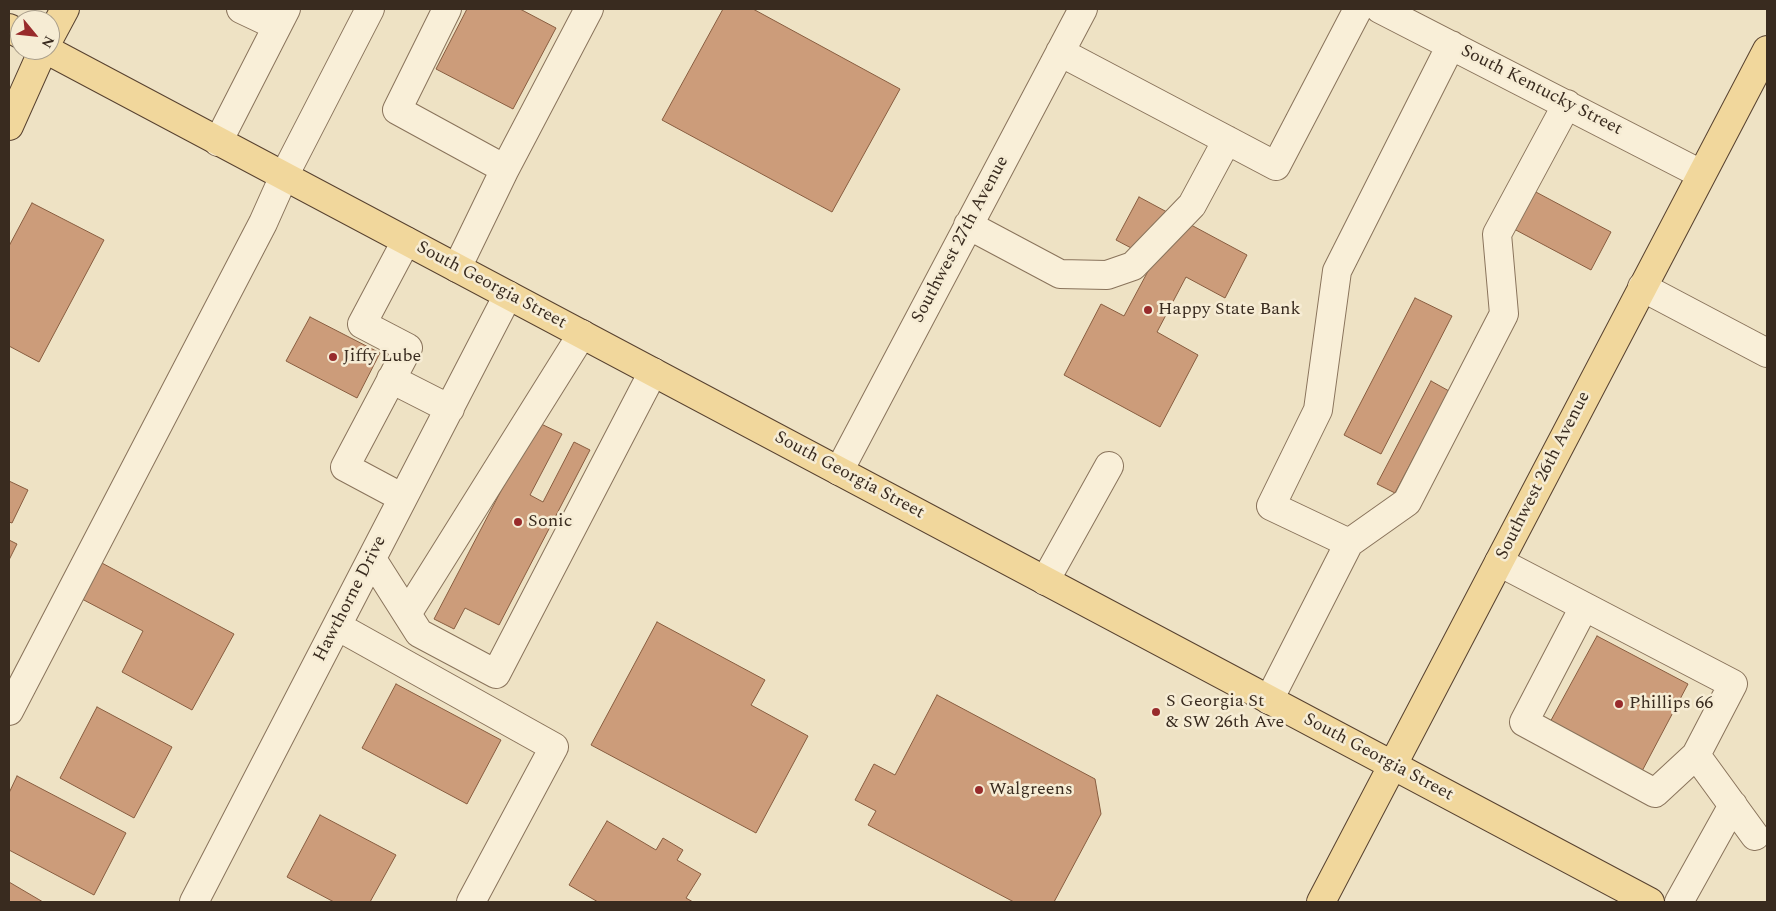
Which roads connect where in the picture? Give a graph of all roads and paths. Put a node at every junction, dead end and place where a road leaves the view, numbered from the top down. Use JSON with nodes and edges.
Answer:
{"nodes":[{"id":1,"x":241,"y":9,"type":"edge"},
{"id":2,"x":370,"y":9,"type":"edge"},
{"id":3,"x":447,"y":9,"type":"edge"},
{"id":4,"x":589,"y":9,"type":"edge"},
{"id":5,"x":1083,"y":9,"type":"edge"},
{"id":6,"x":1358,"y":9,"type":"edge"},
{"id":7,"x":1380,"y":9,"type":"edge"},
{"id":8,"x":282,"y":18,"type":"edge"},
{"id":9,"x":1451,"y":45,"type":"junction"},
{"id":10,"x":1767,"y":50,"type":"edge"},
{"id":11,"x":1060,"y":52,"type":"junction"},
{"id":12,"x":60,"y":57,"type":"edge"},
{"id":13,"x":39,"y":60,"type":"edge"},
{"id":14,"x":1567,"y":104,"type":"junction"},
{"id":15,"x":9,"y":126,"type":"edge"},
{"id":16,"x":1228,"y":140,"type":"junction"},
{"id":17,"x":218,"y":142,"type":"junction"},
{"id":18,"x":505,"y":169,"type":"junction"},
{"id":19,"x":1702,"y":174,"type":"junction"},
{"id":20,"x":284,"y":176,"type":"junction"},
{"id":21,"x":968,"y":226,"type":"junction"},
{"id":22,"x":406,"y":241,"type":"junction"},
{"id":23,"x":457,"y":268,"type":"junction"},
{"id":24,"x":1642,"y":288,"type":"junction"},
{"id":25,"x":508,"y":295,"type":"junction"},
{"id":26,"x":582,"y":334,"type":"junction"},
{"id":27,"x":1767,"y":353,"type":"edge"},
{"id":28,"x":653,"y":372,"type":"junction"},
{"id":29,"x":391,"y":379,"type":"junction"},
{"id":30,"x":450,"y":409,"type":"junction"},
{"id":31,"x":1109,"y":466,"type":"dead end"},
{"id":32,"x":838,"y":471,"type":"junction"},
{"id":33,"x":404,"y":498,"type":"junction"},
{"id":34,"x":1349,"y":543,"type":"junction"},
{"id":35,"x":372,"y":559,"type":"junction"},
{"id":36,"x":1499,"y":562,"type":"junction"},
{"id":37,"x":1045,"y":581,"type":"junction"},
{"id":38,"x":1584,"y":607,"type":"junction"},
{"id":39,"x":407,"y":614,"type":"junction"},
{"id":40,"x":337,"y":626,"type":"junction"},
{"id":41,"x":1269,"y":700,"type":"junction"},
{"id":42,"x":9,"y":711,"type":"edge"},
{"id":43,"x":1696,"y":755,"type":"junction"},
{"id":44,"x":1394,"y":766,"type":"junction"},
{"id":45,"x":1733,"y":805,"type":"junction"},
{"id":46,"x":1755,"y":836,"type":"dead end"},
{"id":47,"x":194,"y":902,"type":"edge"},
{"id":48,"x":471,"y":902,"type":"edge"},
{"id":49,"x":1321,"y":902,"type":"edge"},
{"id":50,"x":1650,"y":902,"type":"edge"},
{"id":51,"x":1679,"y":902,"type":"edge"}],
"edges":[{"from":1,"to":8,"type":"street"},
{"from":2,"to":20,"type":"street"},
{"from":3,"to":18,"type":"street"},
{"from":4,"to":18,"type":"street"},
{"from":5,"to":11,"type":"street","name":"Southwest 27th Avenue"},
{"from":6,"to":16,"type":"street"},
{"from":7,"to":9,"type":"street","name":"South Kentucky Street"},
{"from":8,"to":17,"type":"street"},
{"from":9,"to":14,"type":"street","name":"South Kentucky Street"},
{"from":9,"to":34,"type":"street"},
{"from":10,"to":19,"type":"main road","name":"Southwest 26th Avenue"},
{"from":11,"to":16,"type":"street"},
{"from":11,"to":21,"type":"street","name":"Southwest 27th Avenue"},
{"from":12,"to":17,"type":"main road","name":"South Georgia Street"},
{"from":13,"to":15,"type":"main road"},
{"from":14,"to":19,"type":"street","name":"South Kentucky Street"},
{"from":14,"to":34,"type":"street"},
{"from":16,"to":21,"type":"street"},
{"from":17,"to":20,"type":"main road","name":"South Georgia Street"},
{"from":18,"to":23,"type":"street"},
{"from":19,"to":24,"type":"main road","name":"Southwest 26th Avenue"},
{"from":20,"to":22,"type":"main road","name":"South Georgia Street"},
{"from":20,"to":42,"type":"street"},
{"from":21,"to":32,"type":"street","name":"Southwest 27th Avenue"},
{"from":22,"to":23,"type":"main road","name":"South Georgia Street"},
{"from":22,"to":29,"type":"street"},
{"from":23,"to":25,"type":"main road","name":"South Georgia Street"},
{"from":24,"to":27,"type":"street"},
{"from":24,"to":36,"type":"main road","name":"Southwest 26th Avenue"},
{"from":25,"to":26,"type":"main road","name":"South Georgia Street"},
{"from":25,"to":30,"type":"street","name":"Hawthorne Drive"},
{"from":26,"to":28,"type":"main road","name":"South Georgia Street"},
{"from":26,"to":39,"type":"street"},
{"from":28,"to":32,"type":"main road","name":"South Georgia Street"},
{"from":28,"to":39,"type":"street"},
{"from":29,"to":30,"type":"street"},
{"from":29,"to":33,"type":"street"},
{"from":30,"to":33,"type":"street","name":"Hawthorne Drive"},
{"from":31,"to":37,"type":"street"},
{"from":32,"to":37,"type":"main road","name":"South Georgia Street"},
{"from":33,"to":35,"type":"street","name":"Hawthorne Drive"},
{"from":34,"to":41,"type":"street"},
{"from":35,"to":39,"type":"street"},
{"from":35,"to":40,"type":"street","name":"Hawthorne Drive"},
{"from":36,"to":38,"type":"street"},
{"from":36,"to":44,"type":"main road","name":"Southwest 26th Avenue"},
{"from":37,"to":41,"type":"main road","name":"South Georgia Street"},
{"from":38,"to":43,"type":"street"},
{"from":38,"to":43,"type":"street"},
{"from":40,"to":47,"type":"street","name":"Hawthorne Drive"},
{"from":40,"to":48,"type":"street"},
{"from":41,"to":44,"type":"main road","name":"South Georgia Street"},
{"from":43,"to":45,"type":"street"},
{"from":44,"to":49,"type":"main road","name":"Southwest 26th Avenue"},
{"from":44,"to":50,"type":"main road","name":"South Georgia Street"},
{"from":45,"to":46,"type":"street"},
{"from":45,"to":51,"type":"street"}]}
